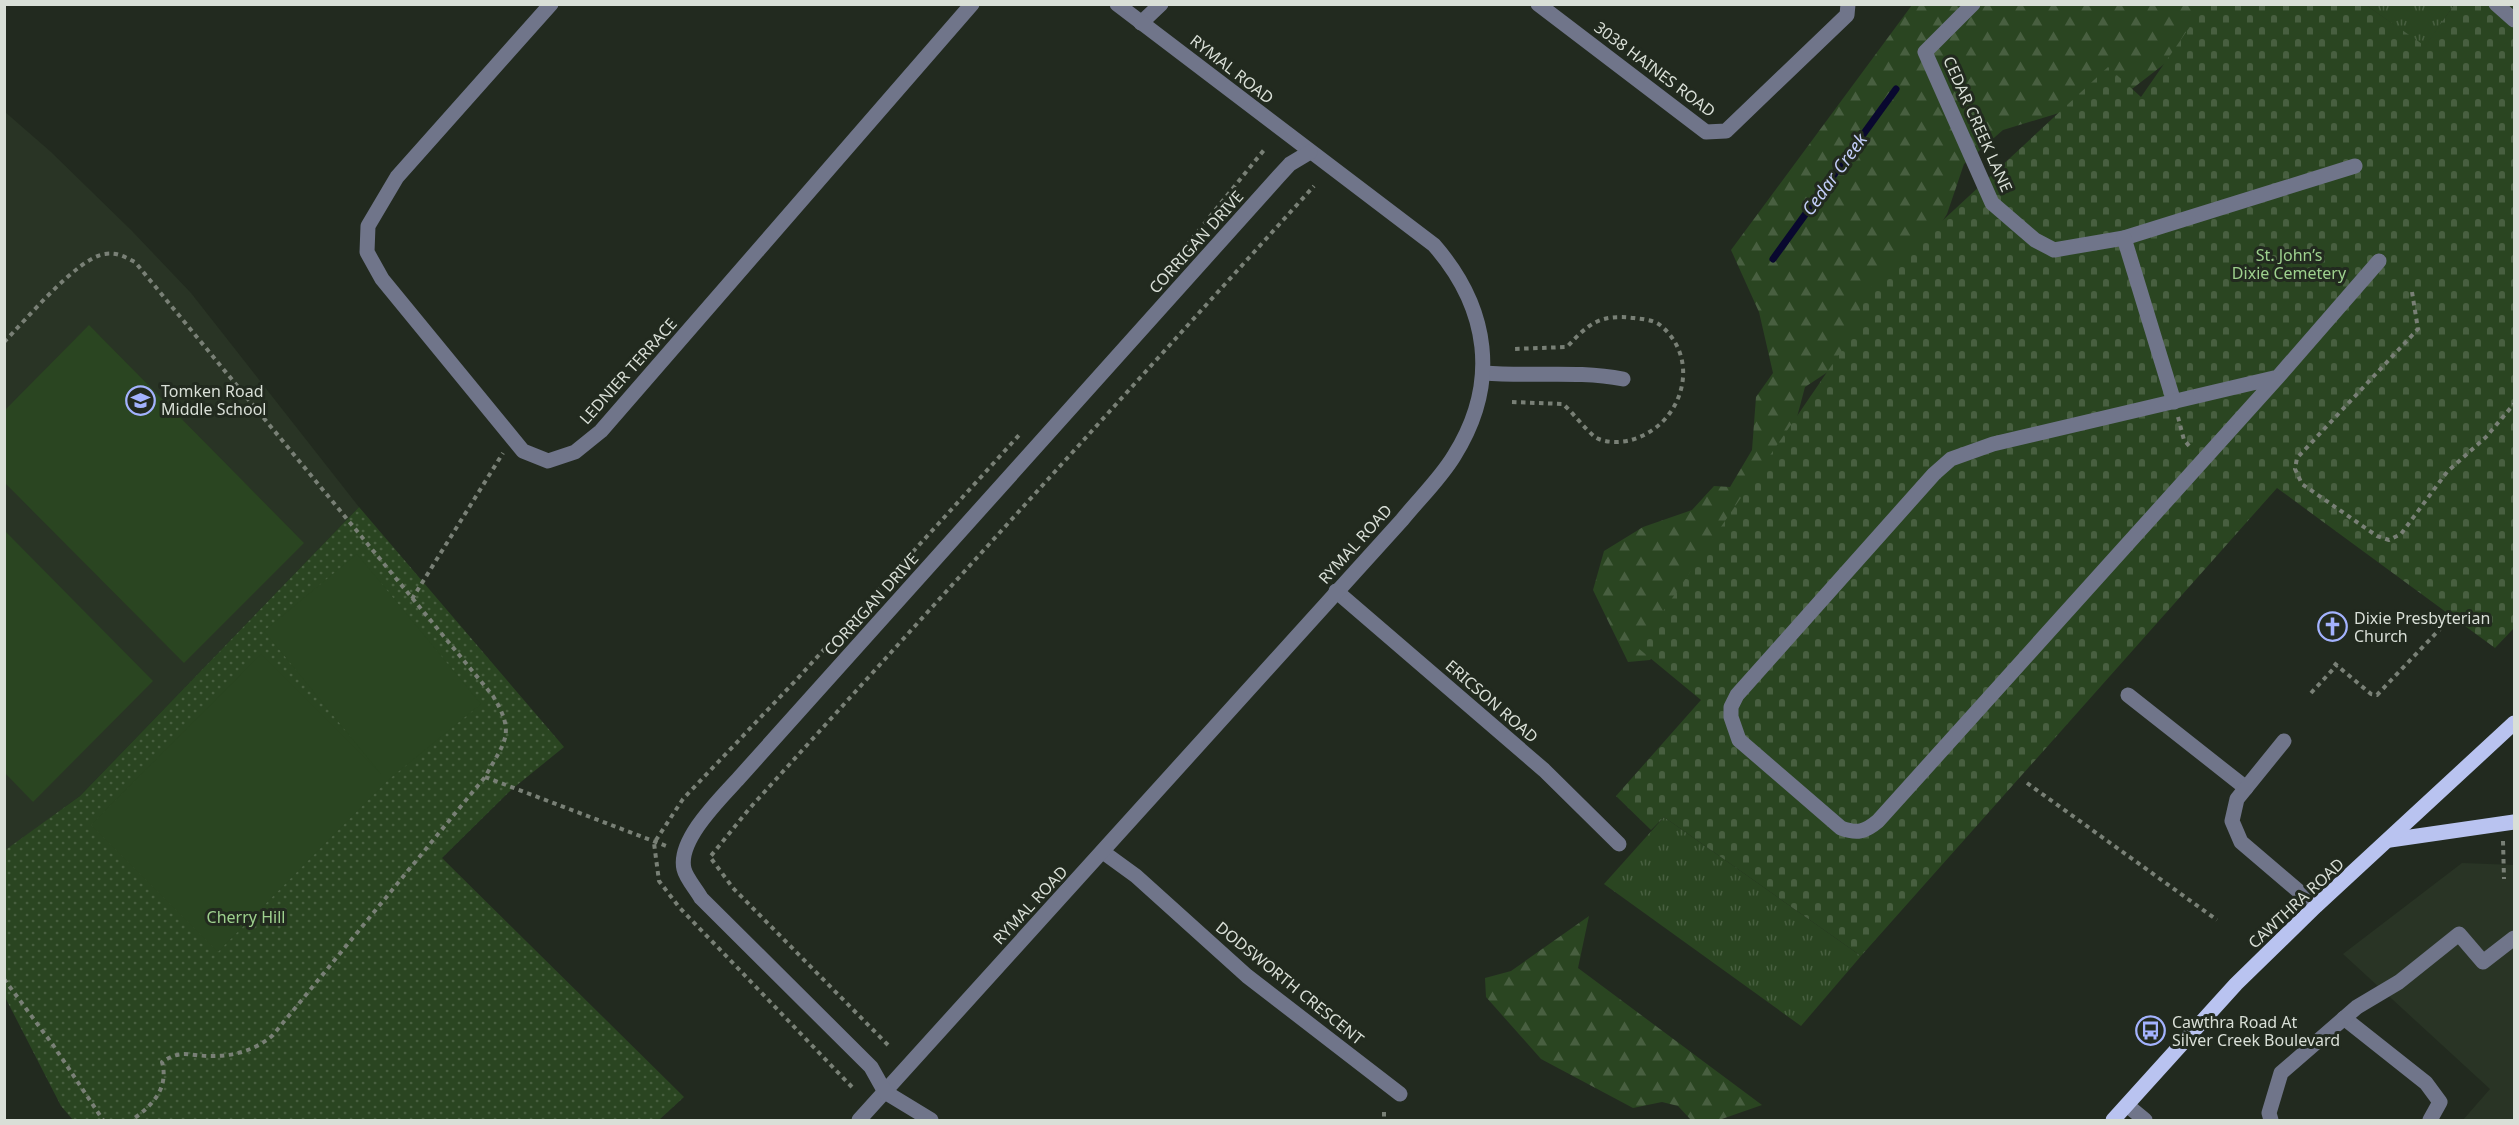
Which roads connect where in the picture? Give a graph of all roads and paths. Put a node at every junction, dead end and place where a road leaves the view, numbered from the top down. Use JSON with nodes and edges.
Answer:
{"nodes":[{"id":1,"x":551,"y":4,"type":"edge"},
{"id":2,"x":972,"y":4,"type":"edge"},
{"id":3,"x":1117,"y":4,"type":"edge"},
{"id":4,"x":1161,"y":4,"type":"edge"},
{"id":5,"x":1538,"y":4,"type":"edge"},
{"id":6,"x":1848,"y":4,"type":"edge"},
{"id":7,"x":1973,"y":4,"type":"edge"},
{"id":8,"x":2496,"y":4,"type":"edge"},
{"id":9,"x":2514,"y":20,"type":"edge"},
{"id":10,"x":1141,"y":23,"type":"junction"},
{"id":11,"x":1310,"y":152,"type":"junction"},
{"id":12,"x":2355,"y":166,"type":"dead end"},
{"id":13,"x":1314,"y":186,"type":"dead end"},
{"id":14,"x":2124,"y":238,"type":"junction"},
{"id":15,"x":2379,"y":261,"type":"dead end"},
{"id":16,"x":2412,"y":292,"type":"dead end"},
{"id":17,"x":4,"y":342,"type":"edge"},
{"id":18,"x":1484,"y":373,"type":"junction"},
{"id":19,"x":2278,"y":377,"type":"junction"},
{"id":20,"x":1623,"y":379,"type":"dead end"},
{"id":21,"x":2174,"y":402,"type":"junction"},
{"id":22,"x":2514,"y":404,"type":"edge"},
{"id":23,"x":503,"y":453,"type":"dead end"},
{"id":24,"x":2202,"y":461,"type":"junction"},
{"id":25,"x":1335,"y":591,"type":"junction"},
{"id":26,"x":412,"y":599,"type":"junction"},
{"id":27,"x":2440,"y":629,"type":"dead end"},
{"id":28,"x":2311,"y":693,"type":"dead end"},
{"id":29,"x":2128,"y":695,"type":"dead end"},
{"id":30,"x":2512,"y":731,"type":"edge"},
{"id":31,"x":2284,"y":741,"type":"dead end"},
{"id":32,"x":485,"y":777,"type":"junction"},
{"id":33,"x":2027,"y":783,"type":"dead end"},
{"id":34,"x":2246,"y":788,"type":"junction"},
{"id":35,"x":2514,"y":822,"type":"edge"},
{"id":36,"x":2390,"y":840,"type":"junction"},
{"id":37,"x":2503,"y":840,"type":"dead end"},
{"id":38,"x":1619,"y":844,"type":"dead end"},
{"id":39,"x":684,"y":852,"type":"junction"},
{"id":40,"x":1103,"y":852,"type":"junction"},
{"id":41,"x":2504,"y":879,"type":"dead end"},
{"id":42,"x":2316,"y":906,"type":"junction"},
{"id":43,"x":2217,"y":920,"type":"dead end"},
{"id":44,"x":2514,"y":938,"type":"edge"},
{"id":45,"x":4,"y":979,"type":"edge"},
{"id":46,"x":2344,"y":1018,"type":"junction"},
{"id":47,"x":888,"y":1045,"type":"dead end"},
{"id":48,"x":885,"y":1092,"type":"junction"},
{"id":49,"x":1400,"y":1094,"type":"dead end"},
{"id":50,"x":2128,"y":1106,"type":"junction"},
{"id":51,"x":1384,"y":1112,"type":"dead end"},
{"id":52,"x":103,"y":1120,"type":"edge"},
{"id":53,"x":132,"y":1120,"type":"edge"},
{"id":54,"x":859,"y":1120,"type":"edge"},
{"id":55,"x":931,"y":1120,"type":"edge"},
{"id":56,"x":1384,"y":1120,"type":"edge"},
{"id":57,"x":2113,"y":1120,"type":"edge"},
{"id":58,"x":2145,"y":1120,"type":"edge"},
{"id":59,"x":2271,"y":1120,"type":"edge"},
{"id":60,"x":2430,"y":1120,"type":"edge"}],
"edges":[{"from":1,"to":2,"type":"street","name":"LEDNIER TERRACE"},
{"from":3,"to":10,"type":"street","name":"RYMAL ROAD"},
{"from":4,"to":10,"type":"street"},
{"from":5,"to":6,"type":"street","name":"3038 HAINES ROAD"},
{"from":7,"to":14,"type":"street","name":"CEDAR CREEK LANE"},
{"from":8,"to":9,"type":"street"},
{"from":10,"to":11,"type":"street","name":"RYMAL ROAD"},
{"from":11,"to":18,"type":"street","name":"RYMAL ROAD"},
{"from":11,"to":39,"type":"street","name":"CORRIGAN DRIVE"},
{"from":12,"to":14,"type":"street"},
{"from":13,"to":47,"type":"path"},
{"from":14,"to":21,"type":"street"},
{"from":15,"to":19,"type":"street"},
{"from":16,"to":22,"type":"path"},
{"from":17,"to":26,"type":"path"},
{"from":18,"to":20,"type":"street"},
{"from":18,"to":25,"type":"street","name":"RYMAL ROAD"},
{"from":19,"to":21,"type":"street"},
{"from":19,"to":24,"type":"street"},
{"from":21,"to":24,"type":"path"},
{"from":21,"to":24,"type":"street"},
{"from":23,"to":26,"type":"path"},
{"from":25,"to":38,"type":"street","name":"ERICSON ROAD"},
{"from":25,"to":40,"type":"street","name":"RYMAL ROAD"},
{"from":26,"to":32,"type":"path"},
{"from":27,"to":28,"type":"path"},
{"from":29,"to":34,"type":"street"},
{"from":30,"to":36,"type":"main road","name":"CAWTHRA ROAD"},
{"from":31,"to":34,"type":"street"},
{"from":32,"to":39,"type":"path"},
{"from":32,"to":53,"type":"path"},
{"from":33,"to":43,"type":"path"},
{"from":34,"to":42,"type":"street"},
{"from":35,"to":36,"type":"main road"},
{"from":36,"to":42,"type":"main road","name":"CAWTHRA ROAD"},
{"from":37,"to":41,"type":"path"},
{"from":39,"to":48,"type":"street"},
{"from":40,"to":48,"type":"street","name":"RYMAL ROAD"},
{"from":40,"to":49,"type":"street","name":"DODSWORTH CRESCENT"},
{"from":42,"to":50,"type":"main road","name":"CAWTHRA ROAD"},
{"from":44,"to":46,"type":"street"},
{"from":45,"to":52,"type":"path"},
{"from":46,"to":59,"type":"street"},
{"from":46,"to":60,"type":"street"},
{"from":48,"to":54,"type":"street","name":"RYMAL ROAD"},
{"from":48,"to":55,"type":"street"},
{"from":50,"to":57,"type":"main road","name":"CAWTHRA ROAD"},
{"from":50,"to":58,"type":"street"},
{"from":51,"to":56,"type":"path"}]}
